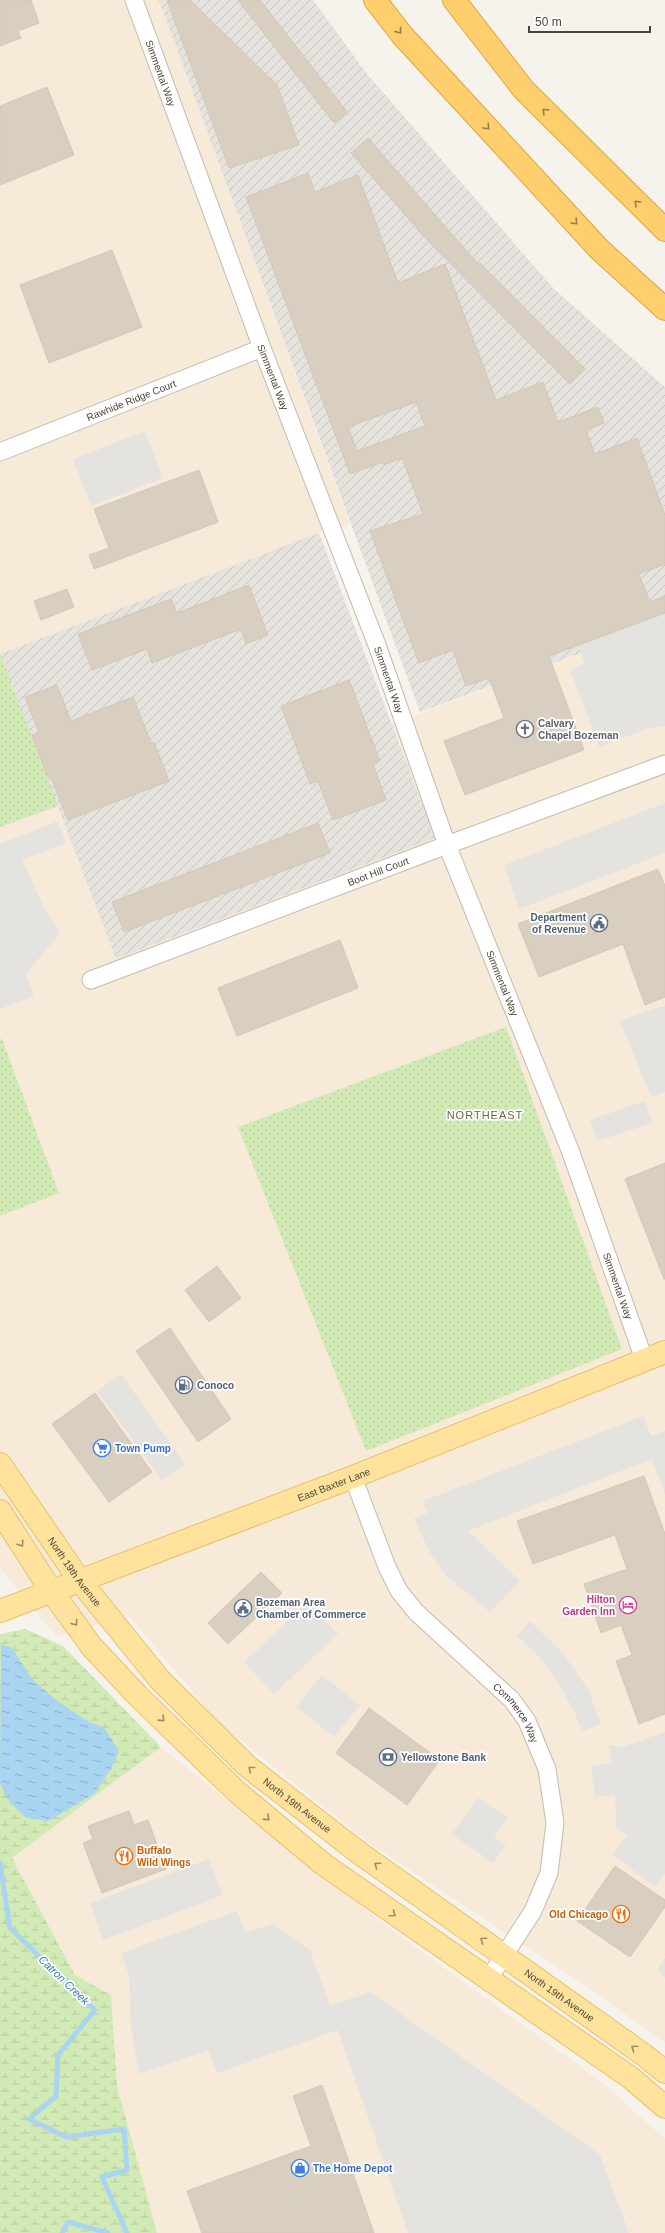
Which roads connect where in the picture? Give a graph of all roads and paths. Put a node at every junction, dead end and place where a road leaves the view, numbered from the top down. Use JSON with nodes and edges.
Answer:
{"nodes":[{"id":1,"x":134,"y":0,"type":"edge"},
{"id":2,"x":375,"y":0,"type":"edge"},
{"id":3,"x":454,"y":0,"type":"edge"},
{"id":4,"x":665,"y":230,"type":"edge"},
{"id":5,"x":665,"y":310,"type":"edge"},
{"id":6,"x":262,"y":348,"type":"junction"},
{"id":7,"x":0,"y":452,"type":"edge"},
{"id":8,"x":665,"y":764,"type":"edge"},
{"id":9,"x":447,"y":844,"type":"junction"},
{"id":10,"x":91,"y":980,"type":"dead end"},
{"id":11,"x":665,"y":1352,"type":"edge"},
{"id":12,"x":644,"y":1359,"type":"junction"},
{"id":13,"x":0,"y":1464,"type":"edge"},
{"id":14,"x":352,"y":1477,"type":"junction"},
{"id":15,"x":0,"y":1511,"type":"edge"},
{"id":16,"x":80,"y":1581,"type":"junction"},
{"id":17,"x":52,"y":1592,"type":"junction"},
{"id":18,"x":0,"y":1611,"type":"edge"},
{"id":19,"x":504,"y":1956,"type":"junction"},
{"id":20,"x":488,"y":1980,"type":"junction"},
{"id":21,"x":665,"y":2072,"type":"edge"},
{"id":22,"x":665,"y":2107,"type":"edge"}],
"edges":[{"from":1,"to":6,"type":"street","name":"Simmental Way"},
{"from":2,"to":5,"type":"highway","one_way":true},
{"from":4,"to":3,"type":"highway","one_way":true},
{"from":6,"to":7,"type":"street","name":"Rawhide Ridge Court"},
{"from":6,"to":9,"type":"street","name":"Simmental Way"},
{"from":8,"to":9,"type":"street","name":"Boot Hill Court"},
{"from":9,"to":10,"type":"street","name":"Boot Hill Court"},
{"from":9,"to":12,"type":"street","name":"Simmental Way"},
{"from":11,"to":12,"type":"main road","name":"East Baxter Lane"},
{"from":12,"to":14,"type":"main road","name":"East Baxter Lane"},
{"from":13,"to":16,"type":"main road","name":"North 19th Avenue"},
{"from":14,"to":16,"type":"main road","name":"East Baxter Lane"},
{"from":14,"to":19,"type":"street","name":"Commerce Way"},
{"from":15,"to":17,"type":"main road","one_way":true},
{"from":16,"to":17,"type":"main road","name":"East Baxter Lane"},
{"from":19,"to":16,"type":"main road","name":"North 19th Avenue","one_way":true},
{"from":17,"to":18,"type":"main road","name":"East Baxter Lane"},
{"from":17,"to":20,"type":"main road","one_way":true},
{"from":19,"to":20,"type":"street","name":"Commerce Way"},
{"from":21,"to":19,"type":"main road","name":"North 19th Avenue","one_way":true},
{"from":20,"to":22,"type":"main road"}]}
